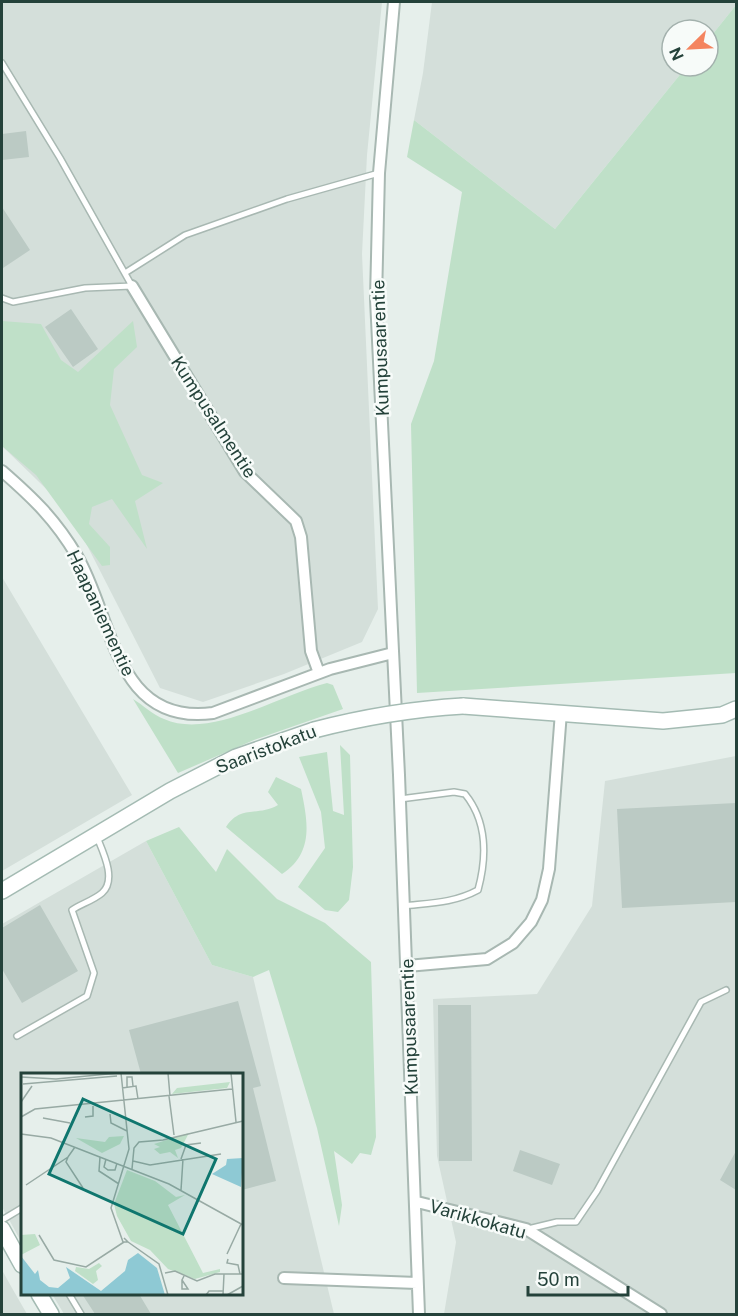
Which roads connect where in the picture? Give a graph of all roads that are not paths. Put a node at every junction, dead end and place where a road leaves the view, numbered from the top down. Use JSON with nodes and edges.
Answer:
{"nodes":[{"id":1,"x":394,"y":2,"type":"edge"},
{"id":2,"x":2,"y":63,"type":"edge"},
{"id":3,"x":379,"y":173,"type":"junction"},
{"id":4,"x":125,"y":273,"type":"junction"},
{"id":5,"x":132,"y":286,"type":"junction"},
{"id":6,"x":2,"y":298,"type":"edge"},
{"id":7,"x":2,"y":471,"type":"edge"},
{"id":8,"x":393,"y":653,"type":"junction"},
{"id":9,"x":318,"y":673,"type":"junction"},
{"id":10,"x":736,"y":709,"type":"edge"},
{"id":11,"x":561,"y":712,"type":"junction"},
{"id":12,"x":400,"y":799,"type":"junction"},
{"id":13,"x":97,"y":835,"type":"junction"},
{"id":14,"x":2,"y":891,"type":"edge"},
{"id":15,"x":404,"y":906,"type":"junction"},
{"id":16,"x":407,"y":966,"type":"junction"},
{"id":17,"x":726,"y":990,"type":"dead end"},
{"id":18,"x":18,"y":1036,"type":"dead end"},
{"id":19,"x":417,"y":1202,"type":"junction"},
{"id":20,"x":21,"y":1209,"type":"edge"},
{"id":21,"x":2,"y":1220,"type":"edge"},
{"id":22,"x":2,"y":1229,"type":"edge"},
{"id":23,"x":526,"y":1229,"type":"junction"},
{"id":24,"x":21,"y":1263,"type":"edge"},
{"id":25,"x":284,"y":1278,"type":"dead end"},
{"id":26,"x":417,"y":1283,"type":"junction"},
{"id":27,"x":41,"y":1295,"type":"edge"},
{"id":28,"x":70,"y":1295,"type":"edge"},
{"id":29,"x":51,"y":1314,"type":"edge"},
{"id":30,"x":81,"y":1314,"type":"edge"},
{"id":31,"x":419,"y":1314,"type":"edge"},
{"id":32,"x":661,"y":1314,"type":"edge"}],
"edges":[{"from":1,"to":3,"type":"street","name":"Kumpusaarentie"},
{"from":2,"to":4,"type":"lane"},
{"from":3,"to":4,"type":"lane"},
{"from":3,"to":8,"type":"street","name":"Kumpusaarentie"},
{"from":4,"to":5,"type":"lane"},
{"from":5,"to":6,"type":"lane"},
{"from":5,"to":9,"type":"street","name":"Kumpusalmentie"},
{"from":7,"to":9,"type":"street","name":"Haapaniementie"},
{"from":8,"to":9,"type":"street","name":"Haapaniementie"},
{"from":8,"to":12,"type":"street","name":"Kumpusaarentie"},
{"from":10,"to":11,"type":"main road","name":"Saaristokatu"},
{"from":11,"to":13,"type":"main road","name":"Saaristokatu","bridge":true},
{"from":11,"to":16,"type":"street"},
{"from":12,"to":15,"type":"street","name":"Kumpusaarentie"},
{"from":12,"to":15,"type":"lane"},
{"from":13,"to":14,"type":"main road","name":"Saaristokatu"},
{"from":13,"to":18,"type":"lane"},
{"from":15,"to":16,"type":"street","name":"Kumpusaarentie"},
{"from":16,"to":19,"type":"street","name":"Kumpusaarentie"},
{"from":17,"to":23,"type":"lane"},
{"from":19,"to":23,"type":"street","name":"Varikkokatu"},
{"from":19,"to":26,"type":"street","name":"Kumpusaarentie"},
{"from":20,"to":21,"type":"lane"},
{"from":22,"to":24,"type":"main road"},
{"from":23,"to":32,"type":"street","name":"Varikkokatu"},
{"from":25,"to":26,"type":"street"},
{"from":26,"to":31,"type":"street","name":"Kumpusaarentie"},
{"from":27,"to":29,"type":"main road"},
{"from":28,"to":30,"type":"lane"}]}
